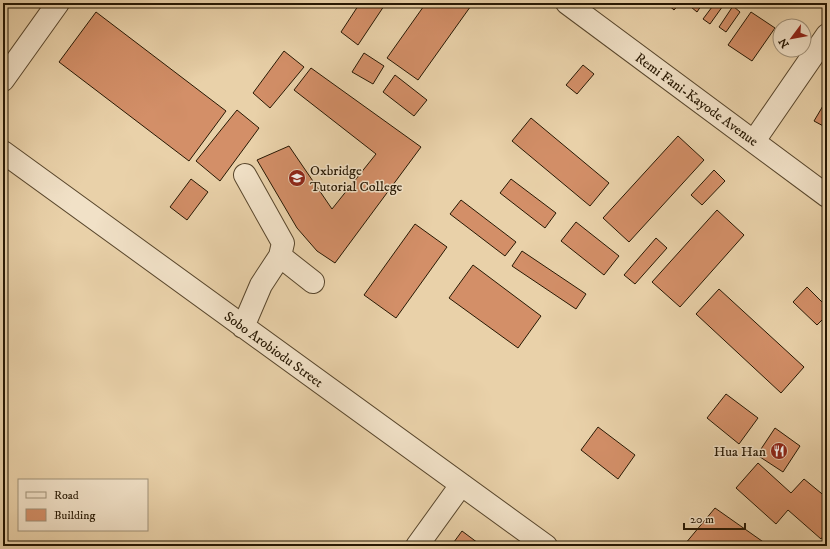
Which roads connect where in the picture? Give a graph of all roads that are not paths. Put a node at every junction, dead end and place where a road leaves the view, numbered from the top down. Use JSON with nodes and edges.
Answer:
{"nodes":[{"id":1,"x":58,"y":3,"type":"edge"},
{"id":2,"x":567,"y":3,"type":"edge"},
{"id":3,"x":827,"y":35,"type":"edge"},
{"id":4,"x":3,"y":80,"type":"edge"},
{"id":5,"x":754,"y":141,"type":"junction"},
{"id":6,"x":3,"y":152,"type":"edge"},
{"id":7,"x":245,"y":175,"type":"dead end"},
{"id":8,"x":827,"y":196,"type":"edge"},
{"id":9,"x":280,"y":256,"type":"junction"},
{"id":10,"x":313,"y":282,"type":"dead end"},
{"id":11,"x":244,"y":327,"type":"junction"},
{"id":12,"x":461,"y":485,"type":"junction"},
{"id":13,"x":418,"y":546,"type":"edge"},
{"id":14,"x":546,"y":546,"type":"edge"}],
"edges":[{"from":1,"to":4,"type":"street"},
{"from":2,"to":5,"type":"street","name":"Remi Fani-Kayode Avenue"},
{"from":3,"to":5,"type":"street"},
{"from":5,"to":8,"type":"street","name":"Remi Fani-Kayode Avenue"},
{"from":6,"to":11,"type":"street","name":"Sobo Arobiodu Street"},
{"from":7,"to":9,"type":"street"},
{"from":9,"to":10,"type":"street"},
{"from":9,"to":11,"type":"street"},
{"from":11,"to":12,"type":"street","name":"Sobo Arobiodu Street"},
{"from":12,"to":13,"type":"street"},
{"from":12,"to":14,"type":"street","name":"Sobo Arobiodu Street"}]}
